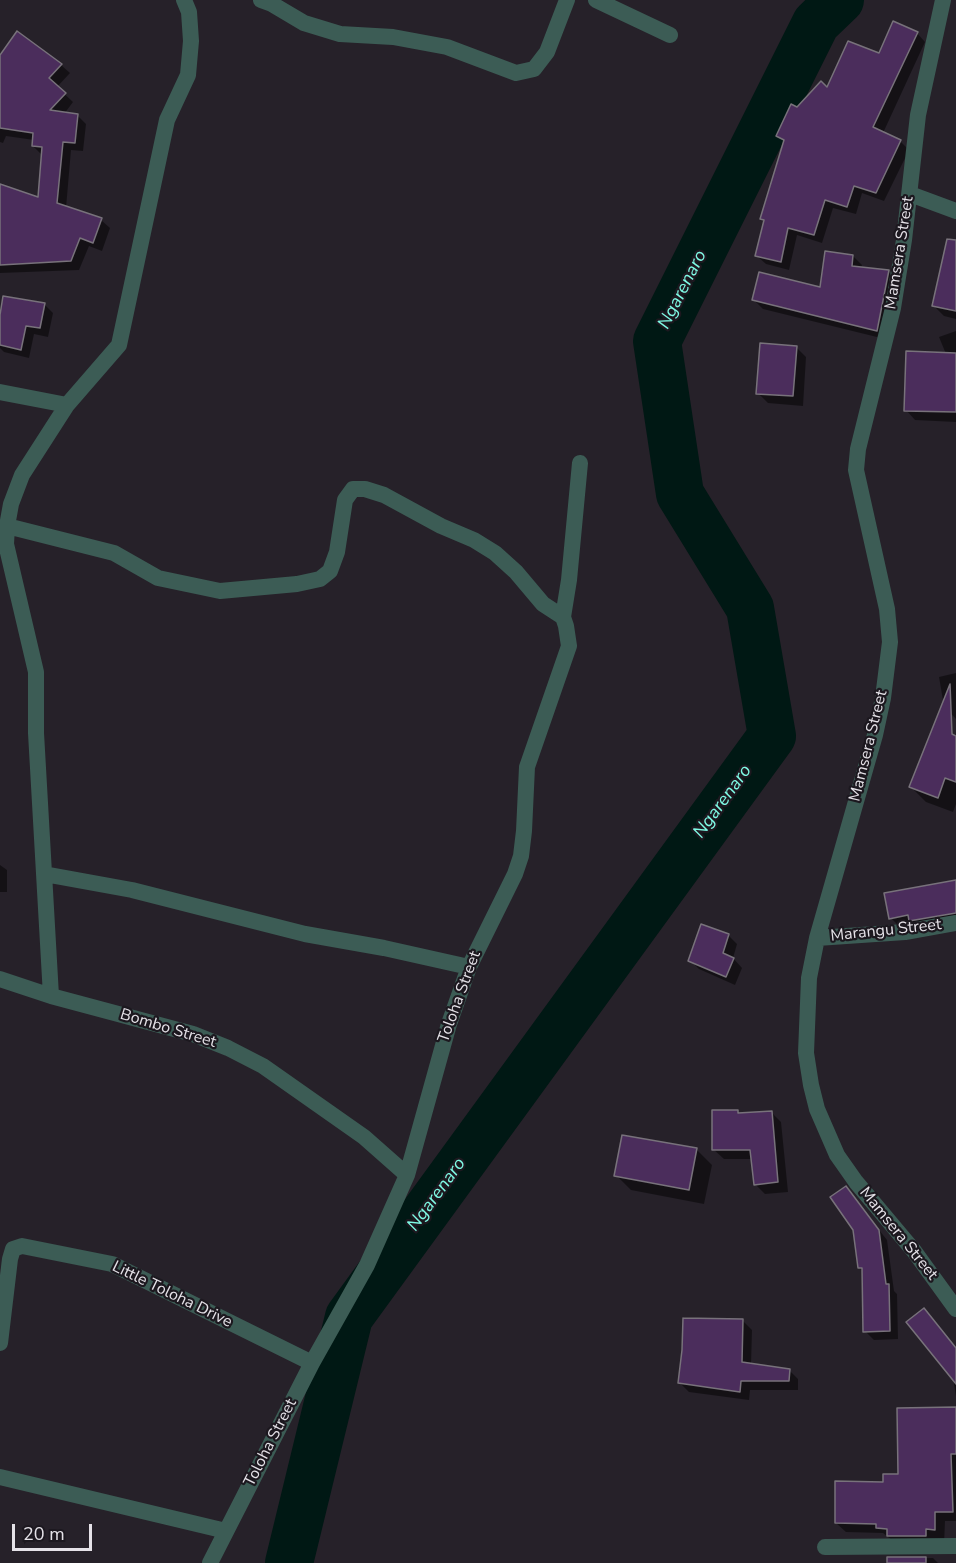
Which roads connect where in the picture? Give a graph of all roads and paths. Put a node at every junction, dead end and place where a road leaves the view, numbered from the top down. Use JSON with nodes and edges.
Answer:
{"nodes":[{"id":1,"x":184,"y":0,"type":"edge"},
{"id":2,"x":261,"y":0,"type":"edge"},
{"id":3,"x":567,"y":0,"type":"edge"},
{"id":4,"x":596,"y":0,"type":"edge"},
{"id":5,"x":943,"y":0,"type":"edge"},
{"id":6,"x":670,"y":35,"type":"dead end"},
{"id":7,"x":910,"y":194,"type":"junction"},
{"id":8,"x":956,"y":211,"type":"edge"},
{"id":9,"x":0,"y":392,"type":"edge"},
{"id":10,"x":67,"y":405,"type":"junction"},
{"id":11,"x":580,"y":463,"type":"dead end"},
{"id":12,"x":7,"y":526,"type":"junction"},
{"id":13,"x":564,"y":617,"type":"junction"},
{"id":14,"x":44,"y":874,"type":"junction"},
{"id":15,"x":956,"y":922,"type":"edge"},
{"id":16,"x":816,"y":938,"type":"junction"},
{"id":17,"x":469,"y":967,"type":"junction"},
{"id":18,"x":0,"y":979,"type":"edge"},
{"id":19,"x":51,"y":996,"type":"junction"},
{"id":20,"x":407,"y":1175,"type":"junction"},
{"id":21,"x":956,"y":1309,"type":"edge"},
{"id":22,"x":0,"y":1343,"type":"edge"},
{"id":23,"x":312,"y":1362,"type":"junction"},
{"id":24,"x":0,"y":1477,"type":"edge"},
{"id":25,"x":226,"y":1531,"type":"junction"},
{"id":26,"x":956,"y":1546,"type":"edge"},
{"id":27,"x":825,"y":1547,"type":"dead end"},
{"id":28,"x":210,"y":1563,"type":"edge"}],
"edges":[{"from":1,"to":10,"type":"street"},
{"from":2,"to":3,"type":"street"},
{"from":4,"to":6,"type":"street"},
{"from":5,"to":7,"type":"street","name":"Mamsera Street"},
{"from":7,"to":8,"type":"street"},
{"from":7,"to":16,"type":"street","name":"Mamsera Street"},
{"from":9,"to":10,"type":"street"},
{"from":10,"to":12,"type":"street"},
{"from":11,"to":13,"type":"street","name":"Toloha Street"},
{"from":12,"to":13,"type":"street"},
{"from":12,"to":14,"type":"street"},
{"from":13,"to":17,"type":"street","name":"Toloha Street"},
{"from":14,"to":17,"type":"street"},
{"from":14,"to":19,"type":"street"},
{"from":15,"to":16,"type":"street","name":"Marangu Street"},
{"from":16,"to":21,"type":"street","name":"Mamsera Street"},
{"from":17,"to":20,"type":"street","name":"Toloha Street"},
{"from":18,"to":19,"type":"street","name":"Bombo Street"},
{"from":19,"to":20,"type":"street","name":"Bombo Street"},
{"from":20,"to":23,"type":"street","name":"Toloha Street"},
{"from":22,"to":23,"type":"street","name":"Little Toloha Drive"},
{"from":23,"to":25,"type":"street","name":"Toloha Street"},
{"from":24,"to":25,"type":"street"},
{"from":25,"to":28,"type":"street","name":"Toloha Street"},
{"from":26,"to":27,"type":"street"}]}
